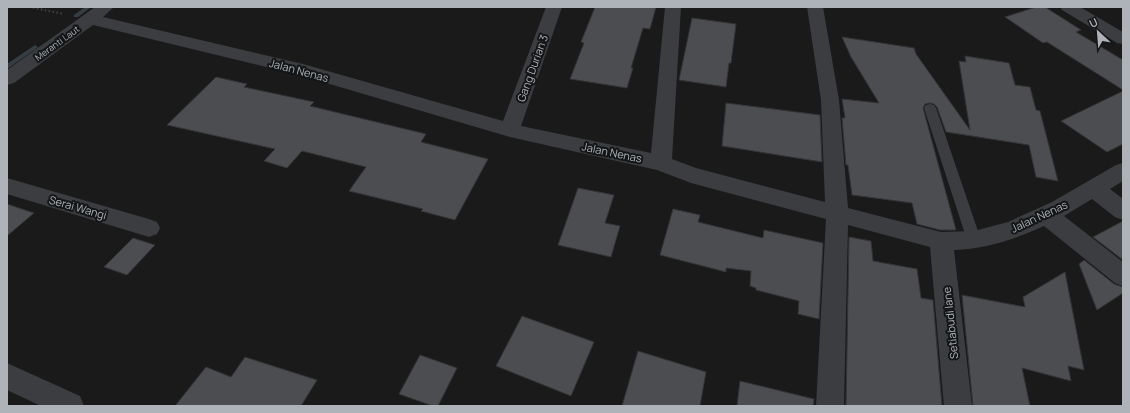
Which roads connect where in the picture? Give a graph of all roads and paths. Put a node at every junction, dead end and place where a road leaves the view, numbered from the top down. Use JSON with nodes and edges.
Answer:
{"nodes":[{"id":1,"x":29,"y":7,"type":"edge"},
{"id":2,"x":106,"y":7,"type":"edge"},
{"id":3,"x":554,"y":7,"type":"edge"},
{"id":4,"x":673,"y":7,"type":"edge"},
{"id":5,"x":815,"y":7,"type":"edge"},
{"id":6,"x":1068,"y":7,"type":"edge"},
{"id":7,"x":90,"y":19,"type":"junction"},
{"id":8,"x":1123,"y":39,"type":"edge"},
{"id":9,"x":7,"y":79,"type":"edge"},
{"id":10,"x":930,"y":108,"type":"dead end"},
{"id":11,"x":510,"y":130,"type":"junction"},
{"id":12,"x":661,"y":163,"type":"junction"},
{"id":13,"x":1123,"y":172,"type":"edge"},
{"id":14,"x":7,"y":186,"type":"edge"},
{"id":15,"x":1093,"y":188,"type":"junction"},
{"id":16,"x":1123,"y":211,"type":"edge"},
{"id":17,"x":837,"y":214,"type":"junction"},
{"id":18,"x":1045,"y":214,"type":"junction"},
{"id":19,"x":149,"y":228,"type":"dead end"},
{"id":20,"x":974,"y":240,"type":"junction"},
{"id":21,"x":941,"y":241,"type":"junction"},
{"id":22,"x":1123,"y":276,"type":"edge"},
{"id":23,"x":7,"y":376,"type":"edge"},
{"id":24,"x":70,"y":406,"type":"edge"},
{"id":25,"x":830,"y":406,"type":"edge"},
{"id":26,"x":958,"y":406,"type":"edge"}],
"edges":[{"from":1,"to":7,"type":"path"},
{"from":2,"to":7,"type":"street","name":"Meranti Laut"},
{"from":3,"to":11,"type":"street","name":"Gang Durian 3"},
{"from":4,"to":12,"type":"street"},
{"from":5,"to":17,"type":"street"},
{"from":6,"to":8,"type":"street"},
{"from":7,"to":9,"type":"street","name":"Meranti Laut"},
{"from":7,"to":11,"type":"street","name":"Jalan Nenas"},
{"from":10,"to":20,"type":"lane"},
{"from":11,"to":12,"type":"street","name":"Jalan Nenas"},
{"from":12,"to":17,"type":"street","name":"Jalan Nenas"},
{"from":13,"to":15,"type":"street","name":"Jalan Nenas"},
{"from":14,"to":19,"type":"street","name":"Serai Wangi"},
{"from":15,"to":16,"type":"street"},
{"from":15,"to":18,"type":"street","name":"Jalan Nenas"},
{"from":17,"to":21,"type":"street","name":"Jalan Nenas"},
{"from":17,"to":25,"type":"street"},
{"from":18,"to":20,"type":"street","name":"Jalan Nenas"},
{"from":18,"to":22,"type":"street"},
{"from":20,"to":21,"type":"street","name":"Jalan Nenas"},
{"from":21,"to":26,"type":"street","name":"Setiabudi lane"},
{"from":23,"to":24,"type":"street"}]}
